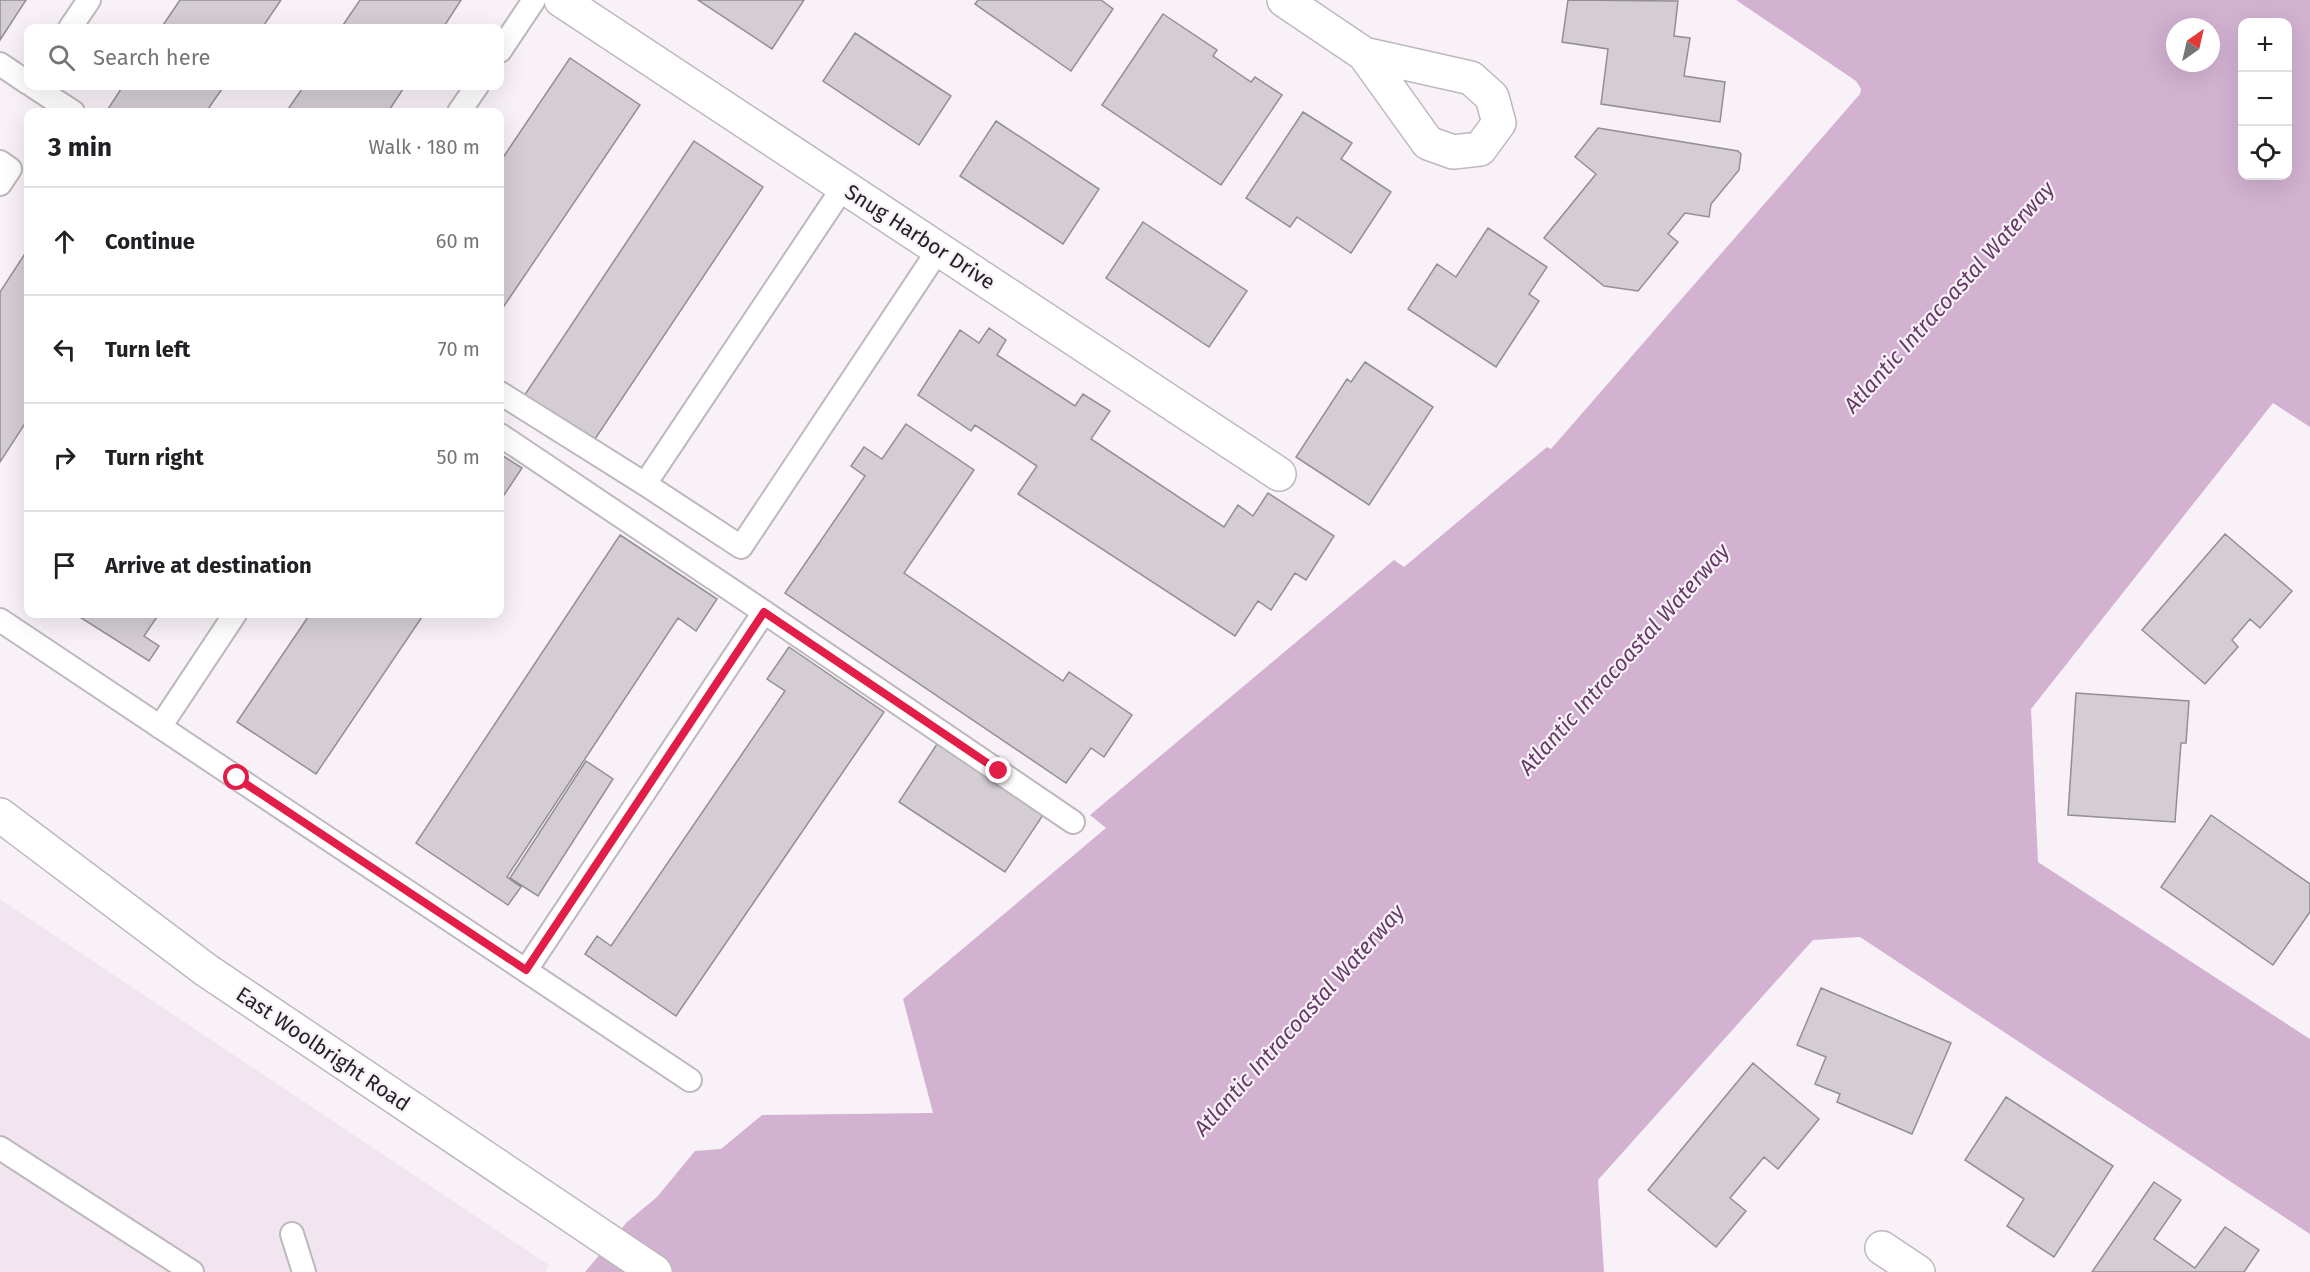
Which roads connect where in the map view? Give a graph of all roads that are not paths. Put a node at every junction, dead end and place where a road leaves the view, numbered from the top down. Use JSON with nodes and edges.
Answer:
{"nodes":[{"id":1,"x":89,"y":0,"type":"edge"},
{"id":2,"x":534,"y":0,"type":"edge"},
{"id":3,"x":561,"y":0,"type":"edge"},
{"id":4,"x":1284,"y":0,"type":"edge"},
{"id":5,"x":73,"y":24,"type":"edge"},
{"id":6,"x":504,"y":45,"type":"edge"},
{"id":7,"x":1364,"y":54,"type":"dead end"},
{"id":8,"x":0,"y":64,"type":"edge"},
{"id":9,"x":24,"y":80,"type":"edge"},
{"id":10,"x":39,"y":90,"type":"edge"},
{"id":11,"x":474,"y":90,"type":"edge"},
{"id":12,"x":67,"y":108,"type":"edge"},
{"id":13,"x":462,"y":108,"type":"edge"},
{"id":14,"x":844,"y":186,"type":"junction"},
{"id":15,"x":939,"y":249,"type":"junction"},
{"id":16,"x":504,"y":396,"type":"edge"},
{"id":17,"x":504,"y":438,"type":"edge"},
{"id":18,"x":1279,"y":474,"type":"dead end"},
{"id":19,"x":645,"y":484,"type":"junction"},
{"id":20,"x":764,"y":612,"type":"junction"},
{"id":21,"x":232,"y":618,"type":"edge"},
{"id":22,"x":0,"y":620,"type":"edge"},
{"id":23,"x":160,"y":727,"type":"junction"},
{"id":24,"x":0,"y":814,"type":"edge"},
{"id":25,"x":1073,"y":822,"type":"dead end"},
{"id":26,"x":526,"y":970,"type":"junction"},
{"id":27,"x":690,"y":1080,"type":"dead end"},
{"id":28,"x":0,"y":1148,"type":"edge"},
{"id":29,"x":292,"y":1234,"type":"dead end"},
{"id":30,"x":1882,"y":1248,"type":"dead end"},
{"id":31,"x":192,"y":1272,"type":"edge"},
{"id":32,"x":304,"y":1272,"type":"edge"},
{"id":33,"x":655,"y":1272,"type":"edge"},
{"id":34,"x":1918,"y":1272,"type":"edge"}],
"edges":[{"from":1,"to":5,"type":"lane"},
{"from":2,"to":6,"type":"lane"},
{"from":3,"to":14,"type":"street","name":"Snug Harbor Drive"},
{"from":4,"to":7,"type":"street"},
{"from":8,"to":9,"type":"lane"},
{"from":10,"to":12,"type":"lane"},
{"from":11,"to":13,"type":"lane"},
{"from":14,"to":15,"type":"street","name":"Snug Harbor Drive"},
{"from":14,"to":19,"type":"lane"},
{"from":15,"to":18,"type":"street","name":"Snug Harbor Drive"},
{"from":15,"to":19,"type":"lane"},
{"from":16,"to":19,"type":"lane"},
{"from":17,"to":20,"type":"lane"},
{"from":20,"to":25,"type":"lane"},
{"from":20,"to":26,"type":"lane"},
{"from":21,"to":23,"type":"lane"},
{"from":22,"to":23,"type":"lane"},
{"from":23,"to":26,"type":"lane"},
{"from":24,"to":33,"type":"street","name":"East Woolbright Road"},
{"from":26,"to":27,"type":"lane"},
{"from":28,"to":31,"type":"lane"},
{"from":29,"to":32,"type":"lane"},
{"from":30,"to":34,"type":"street"}]}
